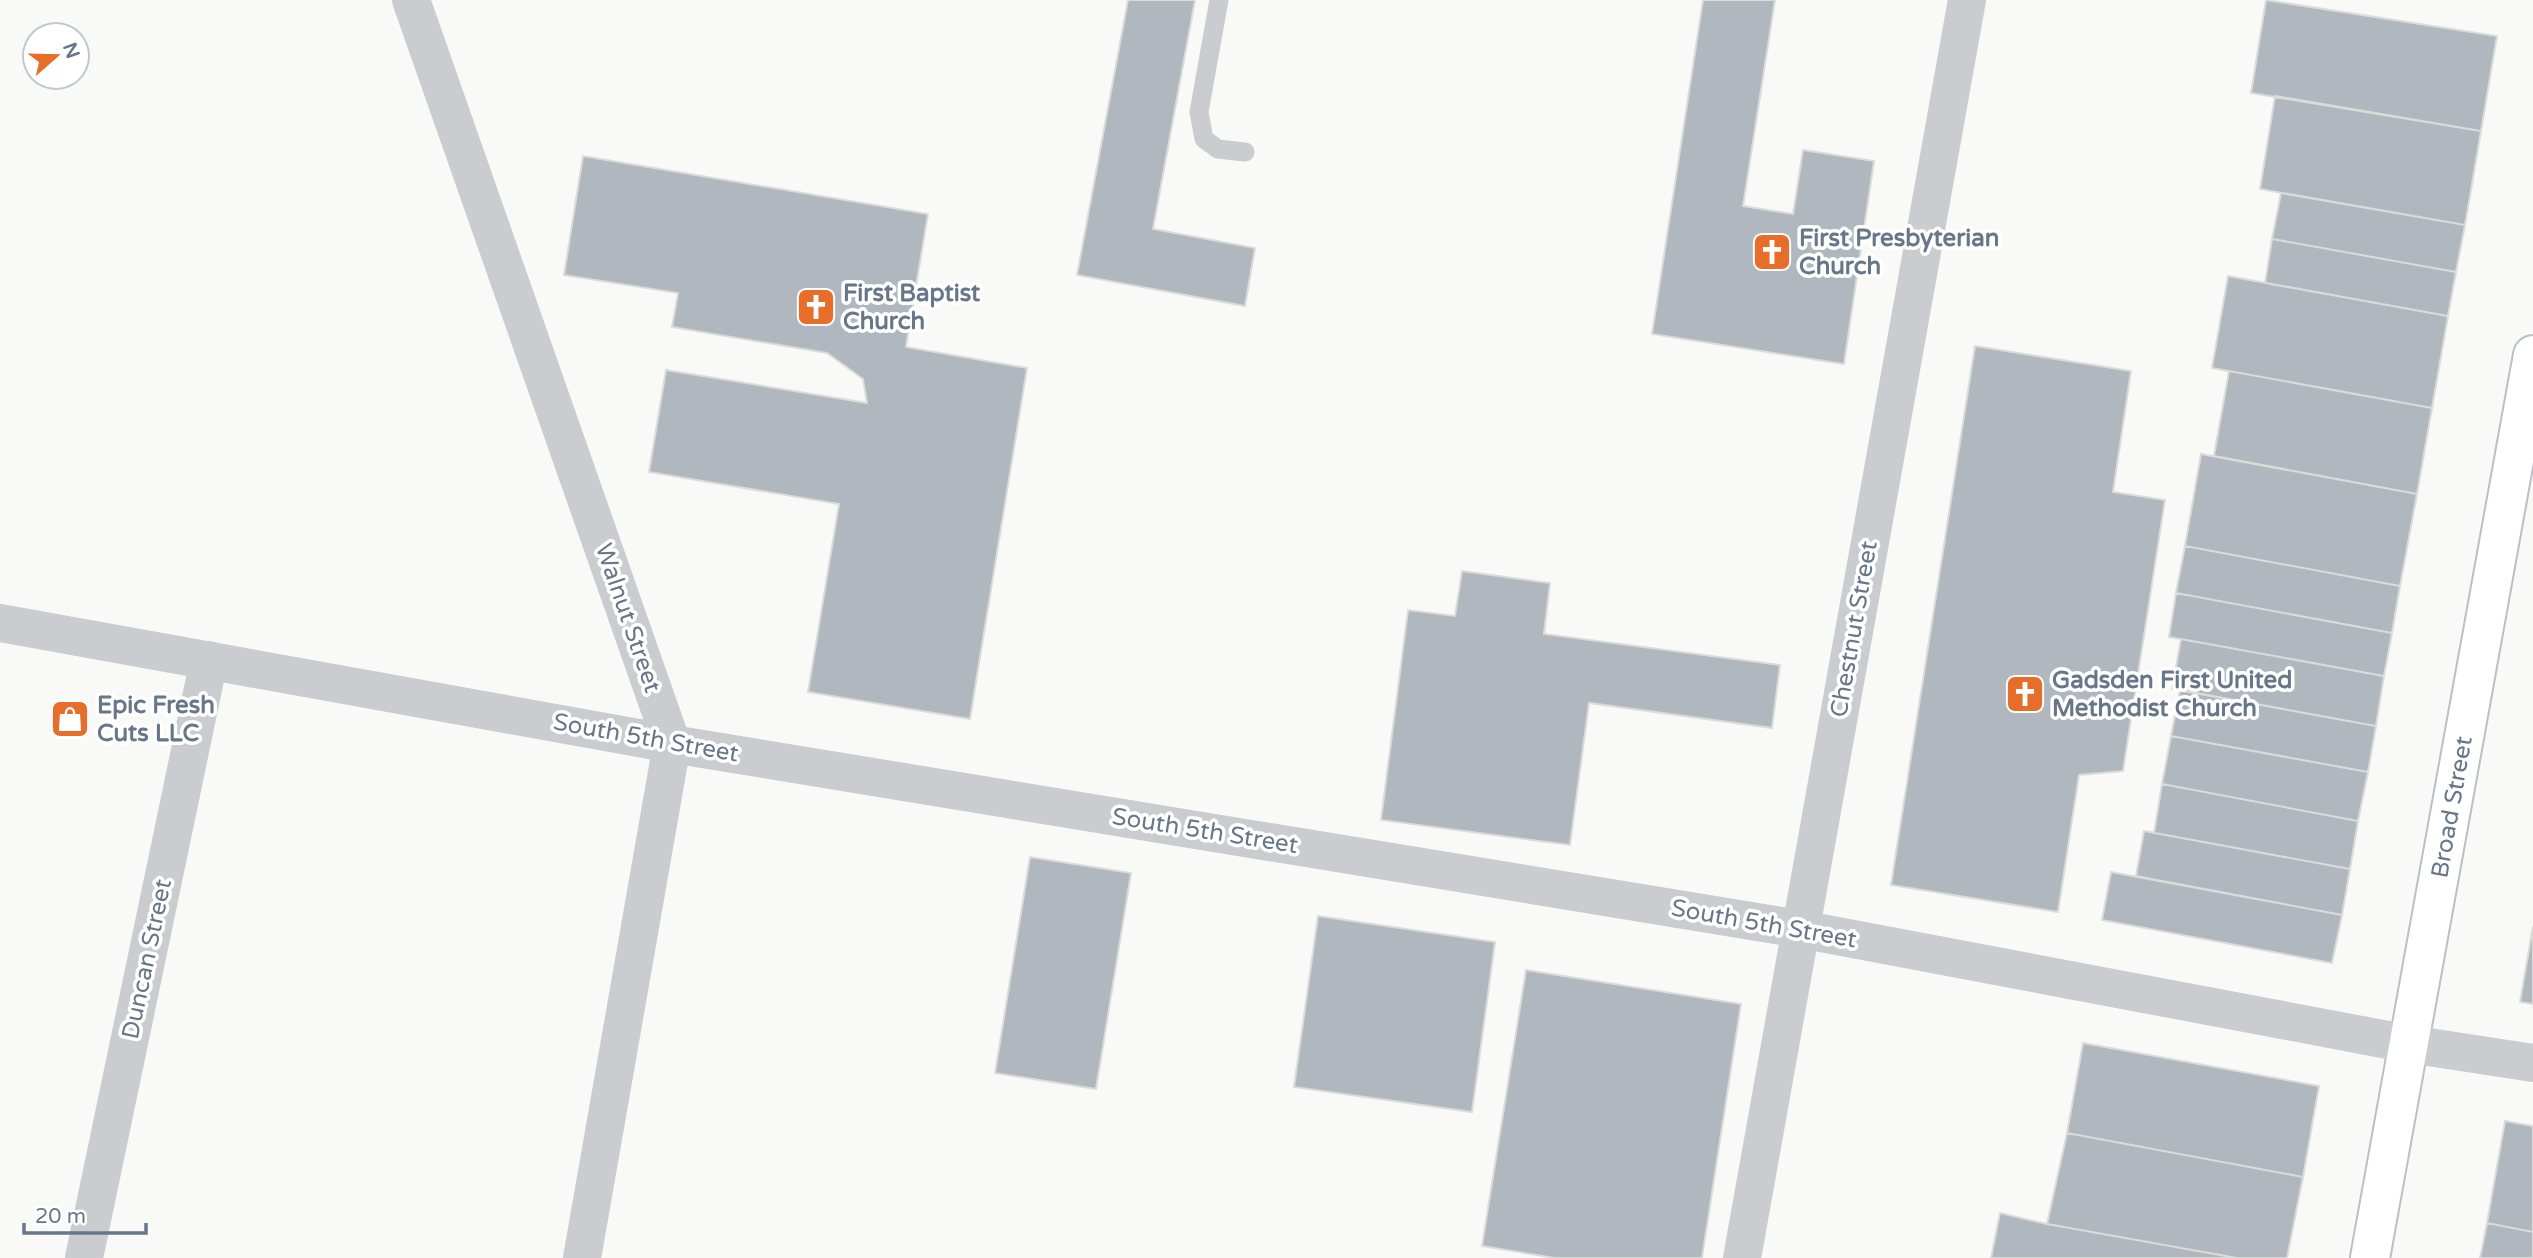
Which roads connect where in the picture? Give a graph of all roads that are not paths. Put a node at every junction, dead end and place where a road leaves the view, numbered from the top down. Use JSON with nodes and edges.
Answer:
{"nodes":[{"id":1,"x":411,"y":0,"type":"edge"},
{"id":2,"x":1219,"y":0,"type":"edge"},
{"id":3,"x":1967,"y":0,"type":"edge"},
{"id":4,"x":1245,"y":152,"type":"dead end"},
{"id":5,"x":2533,"y":355,"type":"edge"},
{"id":6,"x":0,"y":623,"type":"edge"},
{"id":7,"x":209,"y":660,"type":"junction"},
{"id":8,"x":672,"y":744,"type":"junction"},
{"id":9,"x":1800,"y":929,"type":"junction"},
{"id":10,"x":2409,"y":1044,"type":"junction"},
{"id":11,"x":2533,"y":1063,"type":"edge"},
{"id":12,"x":84,"y":1258,"type":"edge"},
{"id":13,"x":582,"y":1258,"type":"edge"},
{"id":14,"x":1742,"y":1258,"type":"edge"},
{"id":15,"x":2370,"y":1258,"type":"edge"}],
"edges":[{"from":1,"to":8,"type":"street","name":"Walnut Street"},
{"from":2,"to":4,"type":"lane"},
{"from":3,"to":9,"type":"street","name":"Chestnut Street"},
{"from":5,"to":10,"type":"main road","name":"Broad Street"},
{"from":6,"to":7,"type":"street","name":"South 5th Street"},
{"from":7,"to":8,"type":"street","name":"South 5th Street"},
{"from":7,"to":12,"type":"street","name":"Duncan Street"},
{"from":8,"to":9,"type":"street","name":"South 5th Street"},
{"from":8,"to":13,"type":"street","name":"Walnut Street"},
{"from":9,"to":10,"type":"street","name":"South 5th Street"},
{"from":9,"to":14,"type":"street","name":"Chestnut Street"},
{"from":10,"to":11,"type":"street","name":"South 5th Street"},
{"from":10,"to":15,"type":"main road","name":"Broad Street"}]}
